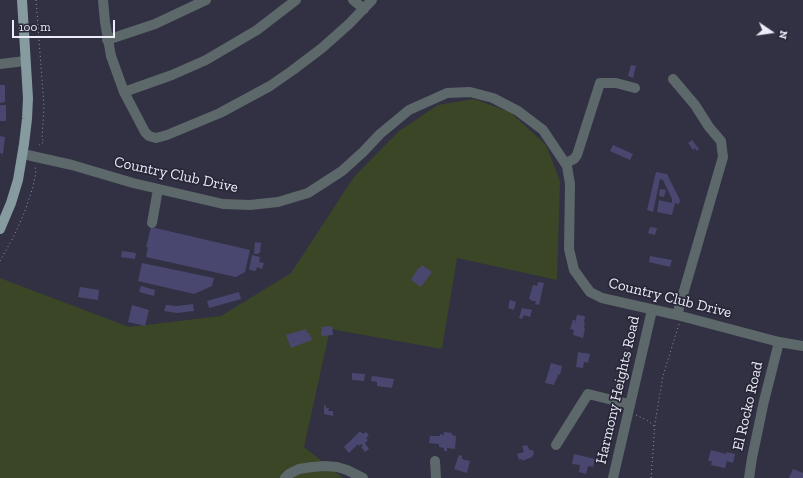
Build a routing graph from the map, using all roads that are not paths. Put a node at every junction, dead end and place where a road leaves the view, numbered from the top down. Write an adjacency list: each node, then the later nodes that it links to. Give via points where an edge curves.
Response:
1 (22, 0): 9 (main road)
2 (102, 0): 8 (street)
3 (206, 0): 8 (street, via 154,24)
4 (296, 0): 13 (street, via 257,30 212,57)
5 (353, 0): 7 (street)
6 (372, 0): 7 (street)
7 (364, 9): 13 (street, via 317,52 270,86 220,113 167,135 156,138 146,134)
8 (108, 40): 13 (street)
9 (25, 61): 10 (street); 14 (main road, via 28,108)
10 (0, 64)
11 (673, 79): 20 (street, via 721,141 723,157)
12 (635, 88): 15 (street, via 616,83 600,83 577,155)
13 (124, 92)
14 (23, 154): 16 (street, Country Club Drive); 18 (main road, via 15,192)
15 (566, 163): 16 (street, Country Club Drive, via 543,130 503,102 470,92 447,93 409,110 342,171 308,193 278,202 250,205 223,204); 19 (street, Country Club Drive, via 570,184 569,249 574,270 590,292 602,298)
16 (158, 189): 17 (street)
17 (152, 223)
18 (0, 229)
19 (652, 310): 20 (street, Country Club Drive); 23 (street, Harmony Heights Road)
20 (679, 315): 21 (street, Country Club Drive)
21 (779, 342): 22 (street, Country Club Drive); 30 (street, El Rocko Road, via 764,400)
22 (803, 346)
23 (628, 409): 24 (street, via 588,394); 29 (street, Harmony Heights Road)
24 (556, 445)
25 (435, 461): 28 (street)
26 (285, 478): 27 (street, via 299,469 325,466 337,467)
27 (363, 478)
28 (436, 478)
29 (613, 478)
30 (749, 478)

